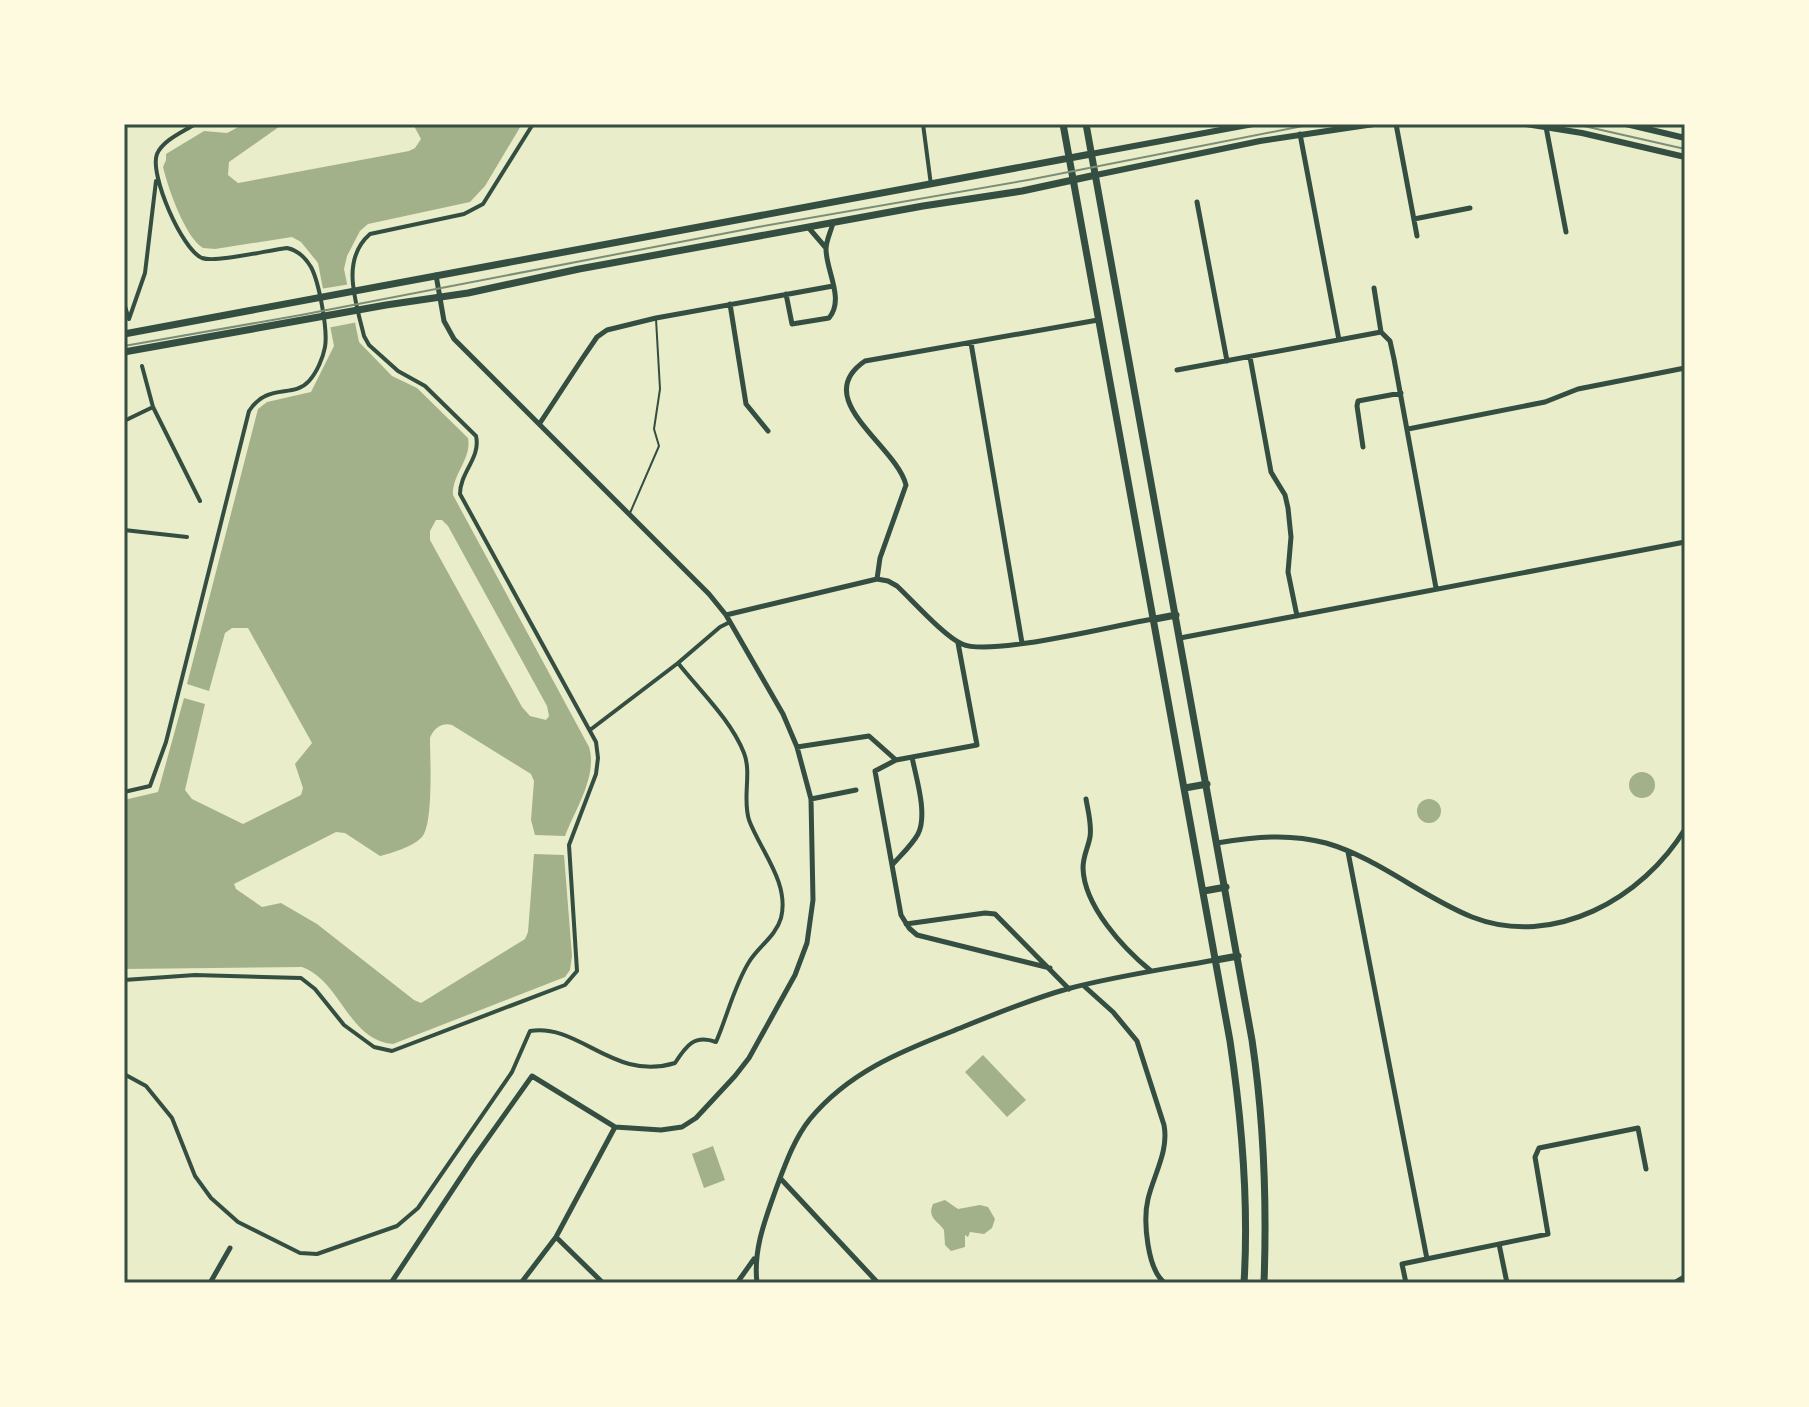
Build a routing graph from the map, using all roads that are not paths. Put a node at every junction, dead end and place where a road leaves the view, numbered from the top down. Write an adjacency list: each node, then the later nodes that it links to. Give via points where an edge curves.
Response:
1 (195, 124): 21 (street, via 161,148)
2 (218, 124): 3 (street)
3 (231, 124)
4 (533, 124): 75 (street, via 483,204 458,215 370,234 351,269 369,345 425,386 476,436 477,451 460,494)
5 (923, 124): 23 (street)
6 (1063, 124): 19 (main road)
7 (1086, 124): 17 (main road)
8 (1253, 124): 13 (street)
9 (1374, 124): 15 (street)
10 (1396, 124): 26 (street)
11 (1526, 124): 14 (street)
12 (1626, 124): 16 (street)
13 (1219, 127): 17 (street)
14 (1546, 127): 18 (street); 29 (street)
15 (1300, 134): 20 (street); 44 (street)
16 (1685, 138)
17 (1091, 154): 19 (main road); 20 (main road)
18 (1685, 157)
19 (1070, 158): 22 (main road); 23 (main road)
20 (1096, 175): 22 (main road); 67 (main road)
21 (157, 179): 39 (street, via 145,273); 82 (street, via 185,244 198,256 211,259 287,248 302,255 315,277 326,337 307,383 265,394 249,411 166,742 150,786)
22 (1074, 180): 27 (main road); 41 (main road)
23 (931, 185): 32 (main road)
24 (1197, 202): 48 (street)
25 (1470, 208): 26 (street)
26 (1414, 219): 30 (street)
27 (833, 222): 28 (main road); 31 (street)
28 (808, 227): 31 (street); 36 (main road)
29 (1566, 232)
30 (1417, 236)
31 (826, 248): 33 (street)
32 (436, 275): 36 (street); 43 (main road)
33 (833, 286): 35 (street); 35 (street, via 836,305 829,318 792,324)
34 (1374, 288): 42 (street)
35 (786, 294): 38 (street)
36 (439, 298): 46 (main road); 55 (street, via 454,339)
37 (124, 303): 39 (street)
38 (730, 304): 40 (street); 57 (street, via 746,404)
39 (126, 318)
40 (656, 318): 55 (street, via 613,327 597,337); 60 (lane, via 660,389 654,429 659,446)
41 (1100, 319): 45 (street); 69 (main road)
42 (1381, 332): 44 (street); 52 (street, via 1390,341)
43 (124, 334)
44 (1339, 340): 47 (street)
45 (971, 343): 64 (street, via 865,361 851,374 848,403 898,466 906,485); 73 (street)
46 (124, 352)
47 (1250, 357): 48 (street); 68 (street, via 1271,472 1288,508 1288,572)
48 (1227, 361): 51 (street)
49 (142, 366): 53 (street)
50 (1685, 368): 56 (street)
51 (1177, 370)
52 (1401, 393): 56 (street); 58 (street, via 1358,401)
53 (153, 407): 54 (street); 59 (street)
54 (124, 421)
55 (540, 423): 60 (street)
56 (1408, 429): 65 (street)
57 (768, 431)
58 (1363, 447)
59 (200, 501)
60 (630, 514): 66 (street)
61 (124, 530): 62 (street)
62 (187, 537)
63 (1685, 542): 65 (street)
64 (877, 579): 66 (street); 72 (street, via 897,586)
65 (1436, 588): 68 (street)
66 (726, 615): 70 (street)
67 (1176, 615): 69 (main road); 71 (main road)
68 (1297, 616): 71 (street)
69 (1155, 619): 73 (street); 80 (main road)
70 (730, 622): 74 (street); 76 (street)
71 (1180, 638): 79 (main road)
72 (958, 643): 73 (street, via 979,648); 77 (street, via 977,745)
73 (1022, 643)
74 (678, 663): 75 (street); 99 (street, via 744,754 745,804 775,874 781,902 780,921 749,961 716,1042 694,1041 675,1063 646,1067 595,1052 563,1034 530,1031 512,1072 418,1208 397,1226 317,1254 300,1253 238,1222 211,1198 195,1176 172,1118 146,1086)
75 (590, 730): 96 (street, via 598,766 569,845 578,964 565,985 392,1051 374,1047 344,1025 301,978 195,975)
76 (797, 747): 78 (street, via 869,736); 83 (street)
77 (912, 757): 78 (street); 88 (street, via 920,827)
78 (896, 760): 88 (street, via 875,771)
79 (1207, 784): 80 (main road); 86 (main road)
80 (1185, 788): 90 (main road)
81 (856, 790): 83 (street)
82 (124, 792)
83 (811, 799): 100 (street, via 813,900 807,943 774,1015 735,1076 696,1118 661,1130)
84 (1086, 799): 95 (street, via 1086,885 1109,929)
85 (1685, 829): 87 (street, via 1654,869 1624,895 1582,915 1542,925 1475,918)
86 (1217, 843): 87 (street, via 1287,837); 89 (main road)
87 (1348, 852): 107 (street)
88 (892, 865): 91 (street)
89 (1226, 887): 90 (main road); 92 (main road)
90 (1204, 891): 93 (main road)
91 (906, 924): 94 (street, via 922,936); 94 (street, via 995,914)
92 (1238, 956): 93 (main road); 118 (main road, via 1263,1134)
93 (1216, 960): 95 (street); 117 (main road, via 1241,1125)
94 (1050, 968): 98 (street)
95 (1151, 971): 97 (street)
96 (124, 980)
97 (1083, 985): 98 (street); 116 (street, via 1137,1041 1166,1130 1147,1204 1152,1265)
98 (1069, 989): 102 (street, via 905,1049 862,1073 811,1117)
99 (124, 1074)
100 (615, 1127): 103 (street); 110 (street, via 532,1076)
101 (1646, 1169): 104 (street, via 1638,1128 1539,1148 1535,1157 1548,1234)
102 (780, 1178): 106 (street); 115 (street)
103 (556, 1237): 111 (street); 112 (street)
104 (1499, 1244): 107 (street); 120 (street)
105 (230, 1248): 109 (street)
106 (755, 1258): 113 (street); 114 (street)
107 (1427, 1259): 119 (street, via 1402,1264)
108 (1685, 1277): 121 (street)
109 (210, 1283)
110 (391, 1283)
111 (521, 1283)
112 (603, 1283)
113 (737, 1283)
114 (757, 1283)
115 (878, 1283)
116 (1165, 1283)
117 (1244, 1283)
118 (1264, 1283)
119 (1406, 1283)
120 (1507, 1283)
121 (1675, 1283)

